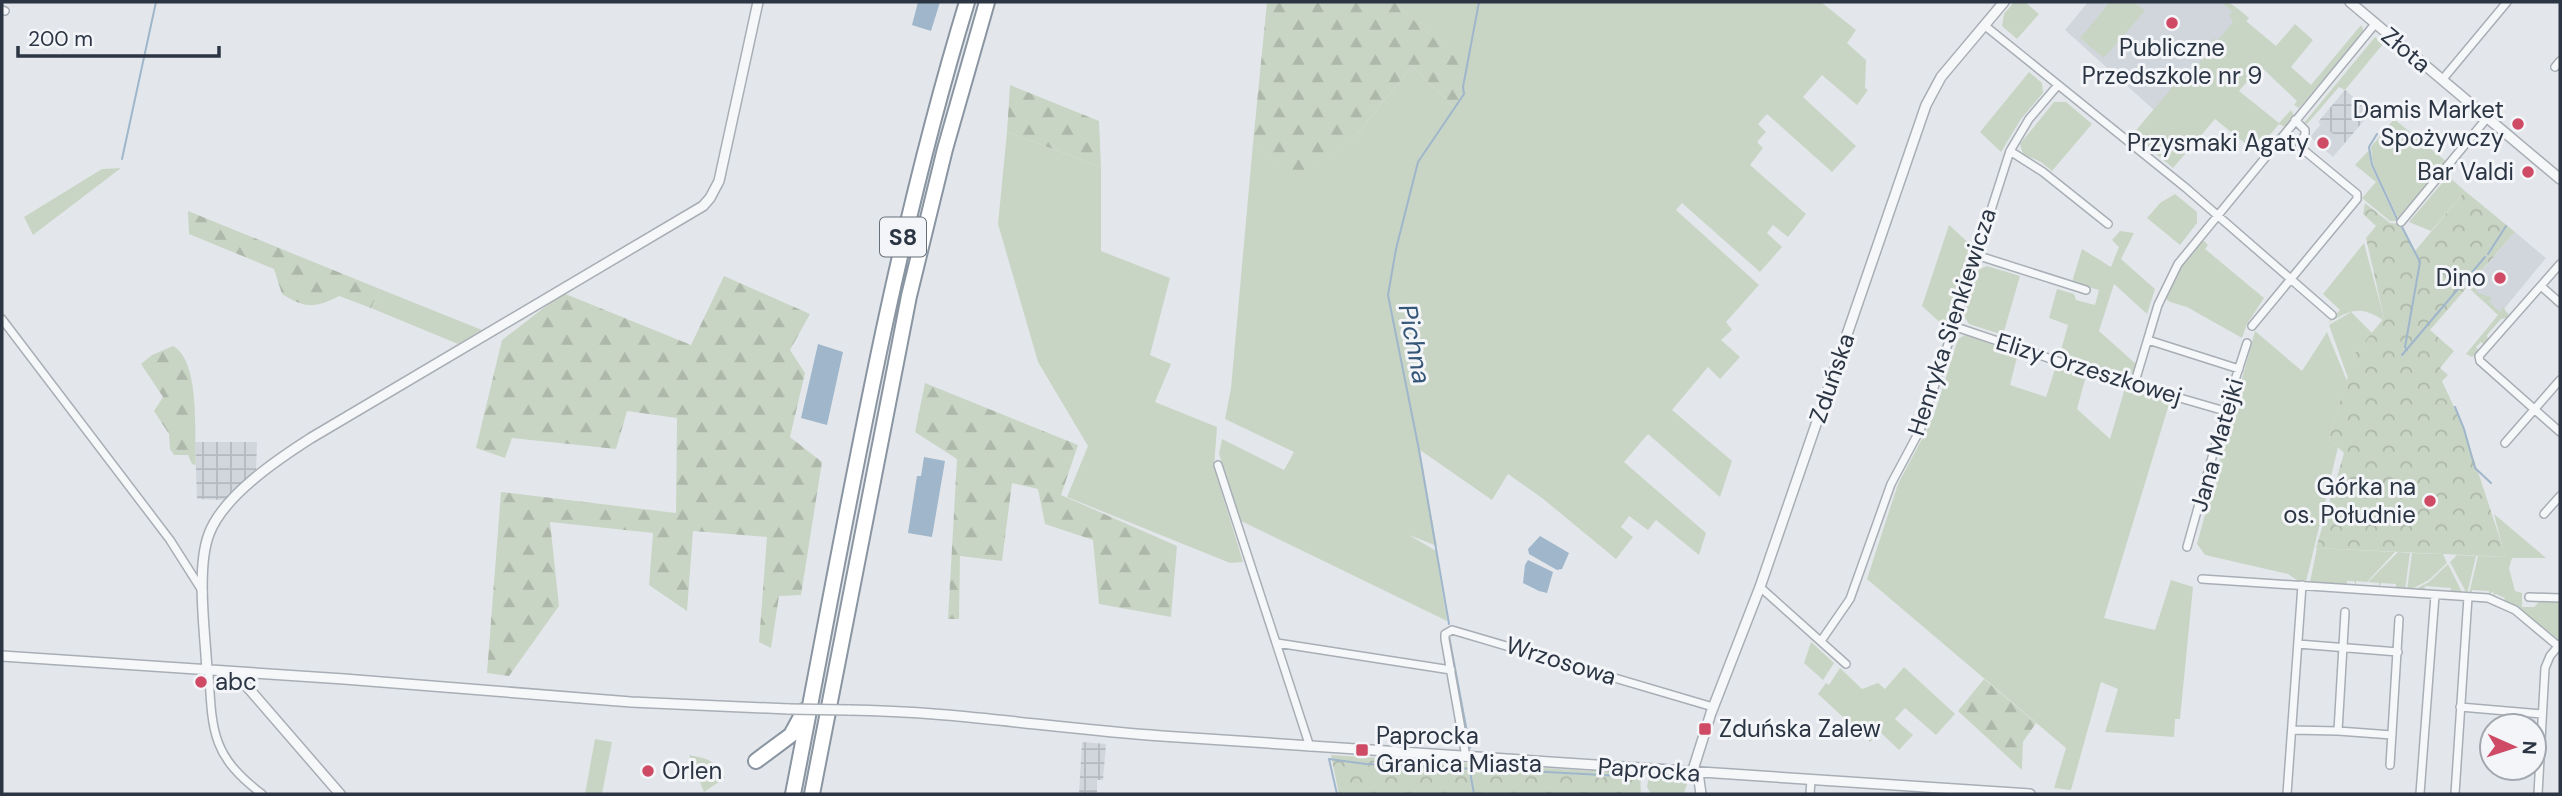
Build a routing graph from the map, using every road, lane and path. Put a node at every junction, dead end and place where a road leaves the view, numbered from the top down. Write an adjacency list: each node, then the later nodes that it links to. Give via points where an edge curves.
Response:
1 (758, 2): 44 (street, via 721,171 710,198 692,214 286,454 232,500 214,523 205,551)
2 (967, 2): 62 (highway, S8, via 926,142 894,278)
3 (987, 2): 76 (highway, S8, via 909,296)
4 (2004, 2): 8 (street, Zduńska)
5 (2350, 2): 7 (street, Złota)
6 (2507, 2): 9 (street)
7 (2375, 23): 9 (street, Złota); 12 (street)
8 (1984, 25): 10 (street); 43 (street, Zduńska, via 1941,77 1926,105)
9 (2442, 80): 11 (street, Złota)
10 (2058, 85): 13 (street, Henryka Sienkiewicza); 15 (street)
11 (2487, 118): 14 (street, Złota); 16 (street)
12 (2295, 120): 15 (street); 20 (street, via 2305,130 2300,147 2357,194 2357,199)
13 (2010, 151): 17 (street); 18 (street, Henryka Sienkiewicza)
14 (2560, 179)
15 (2217, 215): 20 (street); 28 (street, via 2178,264 2158,305)
16 (2401, 222)
17 (2108, 224)
18 (1976, 255): 22 (street); 26 (street, Henryka Sienkiewicza)
19 (2560, 264): 21 (street)
20 (2291, 280): 24 (street); 27 (street)
21 (2541, 286): 23 (street); 33 (street, via 2479,356)
22 (2086, 290)
23 (2560, 303)
24 (2332, 316)
25 (2, 319): 44 (street, via 170,540)
26 (1953, 326): 32 (street, Elizy Orzeszkowej); 51 (street, Henryka Sienkiewicza, via 1921,428 1891,484 1850,599)
27 (2252, 326)
28 (2148, 340): 30 (street); 32 (street)
29 (2247, 343): 30 (street, Jana Matejki)
30 (2239, 369): 34 (street, Jana Matejki)
31 (2560, 380): 33 (street)
32 (2134, 385): 34 (street, Elizy Orzeszkowej)
33 (2535, 409): 35 (street); 36 (street)
34 (2225, 411): 40 (street, Jana Matejki)
35 (2560, 432)
36 (2505, 443)
37 (1218, 465): 52 (street)
38 (2560, 496): 39 (street)
39 (2544, 514)
40 (2188, 548)
41 (2202, 579): 42 (street)
42 (2302, 585): 45 (street); 53 (street)
43 (1760, 587): 51 (street); 63 (street, Zduńska)
44 (204, 594): 59 (street)
45 (2435, 595): 46 (street); 86 (street)
46 (2468, 597): 54 (street, via 2488,598 2515,610); 64 (street)
47 (2529, 597): 48 (street)
48 (2560, 598)
49 (2345, 612): 55 (street)
50 (2399, 619): 56 (street)
51 (1821, 641): 58 (street)
52 (1277, 643): 60 (street); 70 (street)
53 (2298, 645): 55 (street); 67 (street)
54 (2559, 645): 66 (street, via 2545,668)
55 (2343, 648): 56 (street); 68 (street)
56 (2398, 652): 69 (street)
57 (2, 656): 59 (street, Paprocka)
58 (1846, 664)
59 (207, 670): 61 (street, Paprocka); 78 (street, via 219,746 235,772)
60 (1451, 670): 63 (street, Wrzosowa, via 1445,634 1457,630); 71 (street, Wrzosowa)
61 (240, 672): 70 (street, Paprocka, bridge, via 643,702 909,711 1095,732); 79 (street, via 244,683)
62 (813, 691): 72 (highway, via 791,735); 80 (highway, S8)
63 (1713, 707): 74 (street, Zduńska)
64 (2460, 707): 65 (street); 87 (street)
65 (2511, 712)
66 (2542, 712)
67 (2292, 730): 68 (street); 85 (street)
68 (2337, 731): 69 (street)
69 (2392, 735): 73 (street)
70 (1310, 747): 71 (street, Paprocka)
71 (1466, 757): 74 (street, Paprocka)
72 (756, 761)
73 (2390, 765)
74 (1695, 773): 75 (street, Paprocka); 81 (street, Zduńska)
75 (1811, 780): 77 (street, Paprocka); 82 (street)
76 (814, 789)
77 (1909, 790): 83 (street, Paprocka)
78 (262, 794)
79 (340, 794)
80 (793, 794)
81 (1701, 794)
82 (1810, 794)
83 (2021, 794): 84 (street, Paprocka)
84 (2029, 794)
85 (2287, 794)
86 (2420, 794)
87 (2455, 794)

